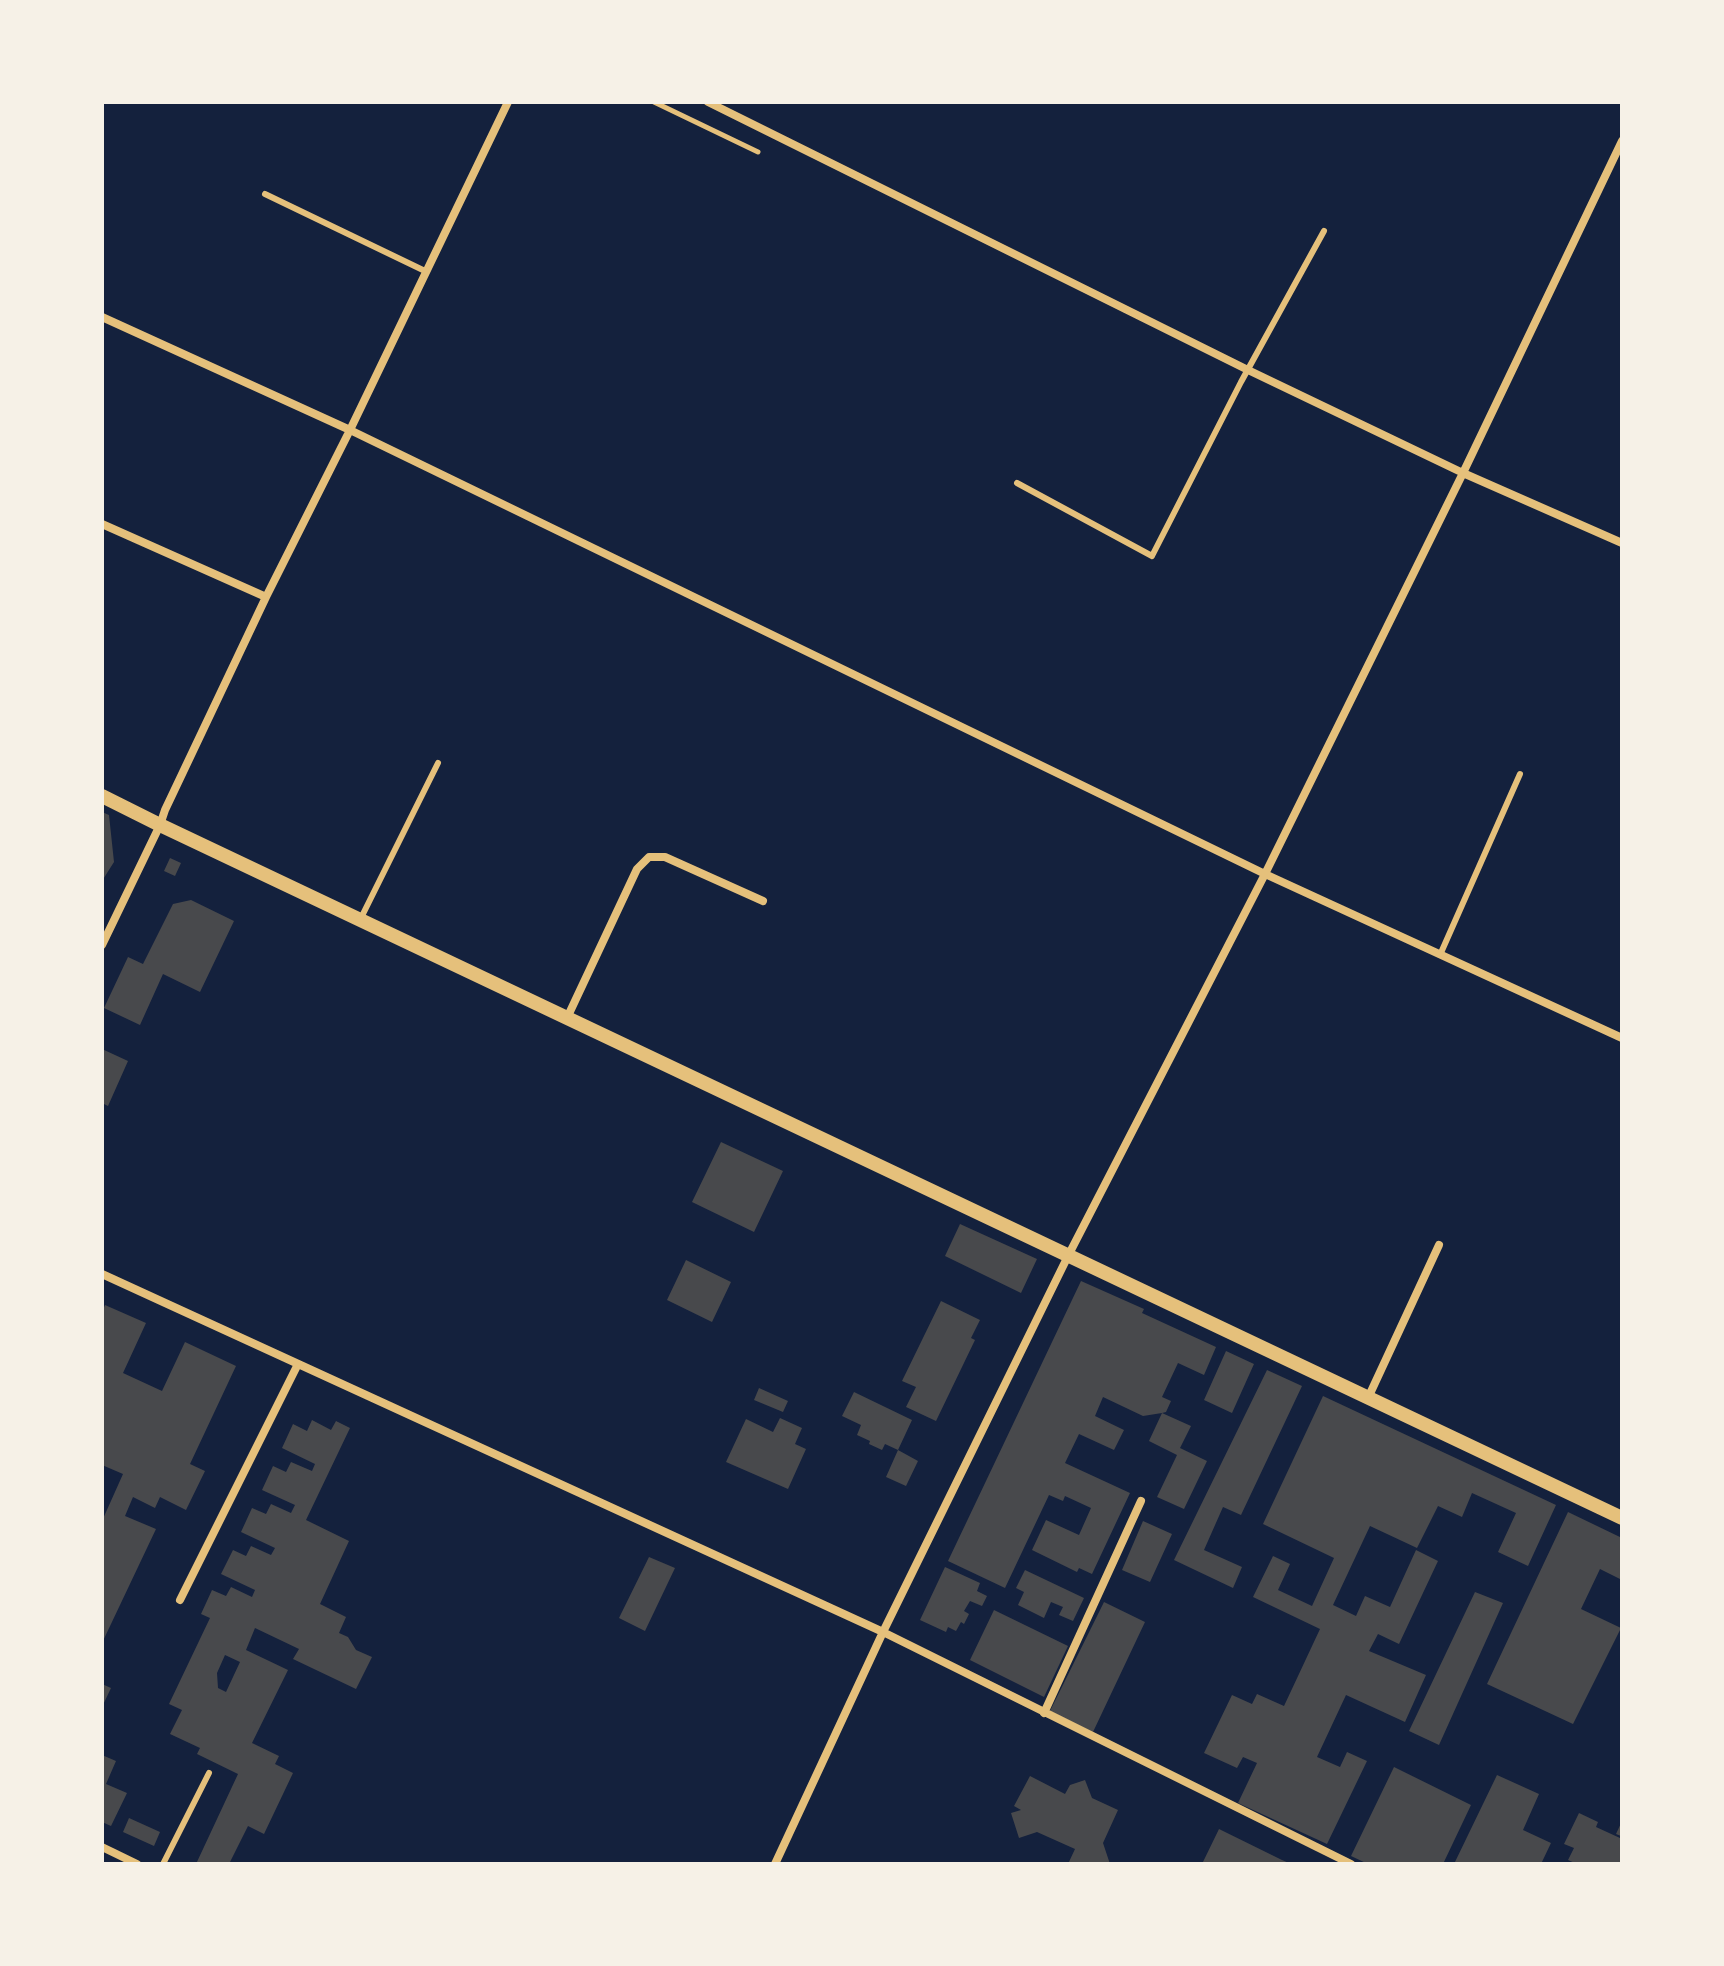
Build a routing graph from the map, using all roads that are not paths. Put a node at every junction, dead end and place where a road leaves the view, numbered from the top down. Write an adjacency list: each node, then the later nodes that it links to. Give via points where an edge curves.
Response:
1 (508, 102): 6 (street)
2 (708, 102): 8 (street)
3 (1622, 141): 10 (street)
4 (265, 194): 6 (lane)
5 (1324, 231): 8 (lane)
6 (425, 271): 9 (street)
7 (102, 317): 9 (street)
8 (1248, 370): 10 (street); 11 (lane, via 1152,556)
9 (350, 430): 14 (street); 19 (street)
10 (1463, 473): 13 (street); 19 (street)
11 (1017, 483)
12 (102, 524): 14 (street)
13 (1622, 543)
14 (266, 597): 18 (street)
15 (438, 763): 21 (lane)
16 (1520, 774): 23 (lane)
17 (102, 796): 18 (street)
18 (160, 825): 21 (street); 22 (street)
19 (1265, 874): 23 (street); 27 (street)
20 (763, 901): 24 (street, via 665,857 649,857 637,869)
21 (360, 920): 24 (street)
22 (102, 945)
23 (1440, 955): 25 (street)
24 (567, 1018): 27 (street)
25 (1622, 1038)
26 (1439, 1245): 30 (street)
27 (1068, 1256): 30 (street); 34 (street)
28 (102, 1274): 29 (street)
29 (298, 1364): 33 (street); 34 (street)
30 (1368, 1399): 32 (street)
31 (1141, 1501): 35 (street)
32 (1622, 1518)
33 (180, 1600)
34 (883, 1632): 35 (street); 40 (street)
35 (1044, 1713): 41 (street)
36 (209, 1773): 39 (lane)
37 (102, 1847): 38 (street)
38 (137, 1864)
39 (163, 1864)
40 (775, 1864)
41 (1351, 1864)

